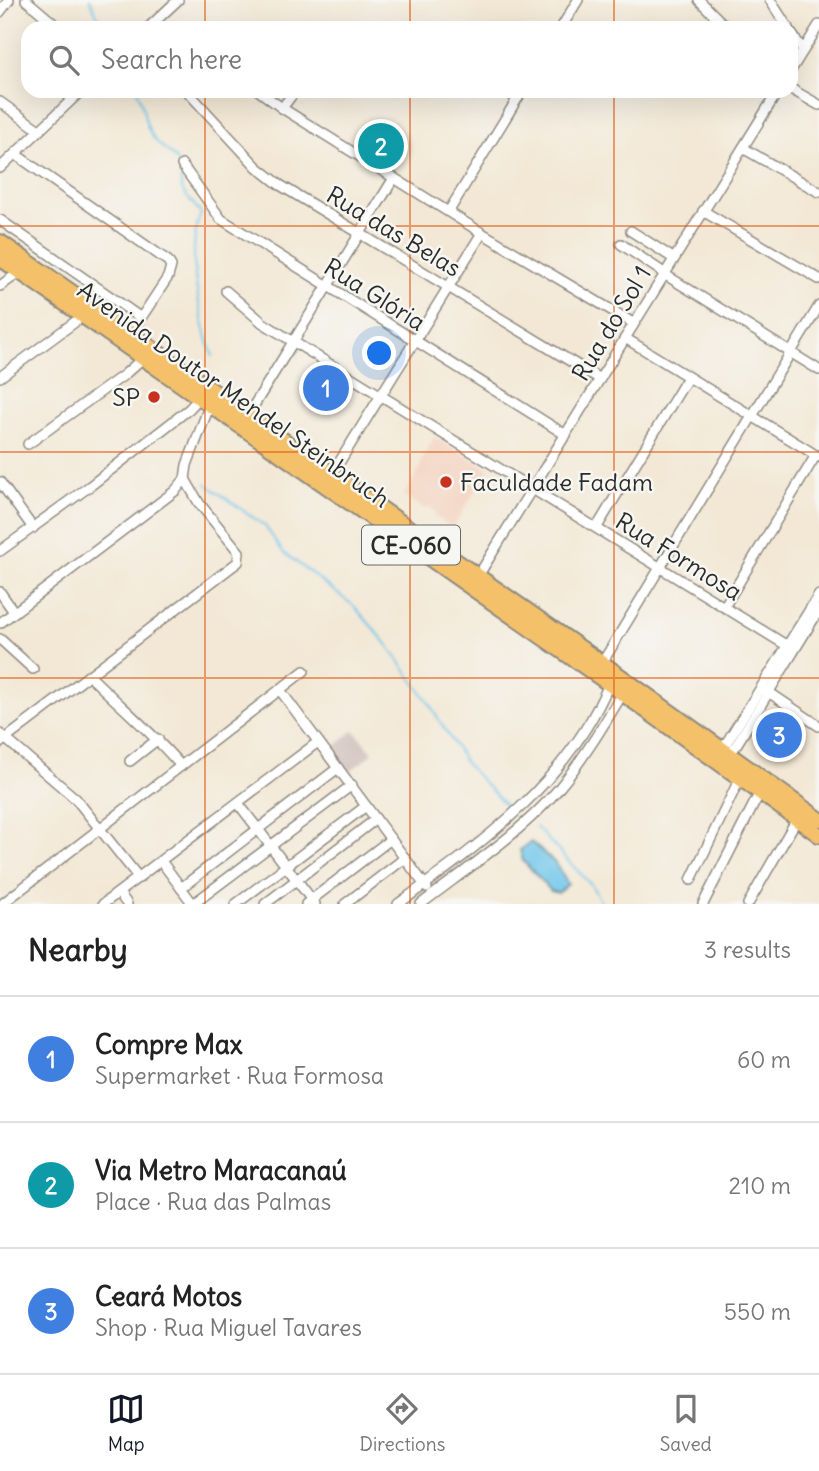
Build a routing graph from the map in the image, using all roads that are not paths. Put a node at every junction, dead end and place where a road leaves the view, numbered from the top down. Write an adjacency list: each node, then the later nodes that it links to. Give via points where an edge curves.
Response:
1 (9, 0): 7 (street)
2 (26, 0): 8 (street)
3 (178, 0): 9 (street)
4 (578, 0): 10 (street)
5 (699, 0): 11 (street)
6 (770, 0): 12 (street)
7 (0, 12)
8 (51, 21)
9 (156, 21)
10 (565, 21)
11 (720, 21)
12 (784, 21)
13 (819, 24): 15 (street)
14 (798, 43): 15 (street)
15 (803, 50): 16 (street)
16 (798, 58)
17 (798, 93): 25 (street)
18 (73, 98): 27 (street)
19 (194, 98): 38 (street, Rua das Belas, via 268,176)
20 (268, 98): 26 (street)
21 (290, 98): 26 (street)
22 (518, 98): 34 (street)
23 (774, 98): 28 (street, Rua do Sol 1)
24 (0, 102): 27 (street)
25 (819, 105)
26 (282, 108): 32 (street)
27 (39, 130): 29 (street)
28 (743, 148): 33 (street); 35 (street, Rua do Sol 1)
29 (15, 154): 31 (street); 53 (street, via 168,261 168,277)
30 (182, 165): 48 (street, Rua Glória, via 221,219)
31 (0, 168)
32 (394, 178): 34 (street); 38 (street)
33 (819, 192)
34 (449, 211): 39 (street)
35 (703, 211): 43 (street, Rua do Sol 1); 46 (street)
36 (0, 220): 53 (street)
37 (631, 231): 43 (street)
38 (361, 232): 48 (street); 49 (street, Rua das Belas)
39 (482, 233): 49 (street); 54 (street)
40 (0, 242): 55 (highway, Avenida Doutor Mendel Steinbruch / CE-060)
41 (621, 244): 45 (street)
42 (0, 258): 44 (highway, Avenida Doutor Mendel Steinbruch / CE-060)
43 (673, 258): 45 (street, Rua do Sol 1)
44 (20, 272): 47 (street); 52 (highway, Avenida Doutor Mendel Steinbruch / CE-060)
45 (664, 273): 54 (street, Rua do Sol 1); 59 (street)
46 (819, 279)
47 (0, 286)
48 (327, 287): 57 (street); 58 (street, Rua Glória)
49 (449, 287): 58 (street); 64 (street, Rua das Belas)
50 (226, 291): 57 (street, Rua Formosa)
51 (819, 306): 59 (street)
52 (83, 316): 60 (highway, Avenida Doutor Mendel Steinbruch / CE-060); 62 (street)
53 (141, 318): 55 (street)
54 (634, 323): 56 (street, Rua do Sol 1)
55 (131, 333): 67 (highway, Avenida Doutor Mendel Steinbruch / CE-060)
56 (625, 338): 63 (street); 64 (street, Rua do Sol 1)
57 (294, 342): 65 (street, Rua Formosa); 67 (street)
58 (416, 342): 65 (street); 69 (street, Rua Glória)
59 (791, 352): 61 (street); 68 (street)
60 (143, 358): 66 (highway, Avenida Doutor Mendel Steinbruch / CE-060); 70 (street)
61 (819, 369)
62 (0, 377)
63 (688, 377): 68 (street); 77 (street)
64 (600, 379): 69 (street, Rua do Sol 1)
65 (381, 397): 72 (street); 75 (street, Rua Formosa)
66 (205, 401): 73 (street); 76 (street); 93 (highway, Avenida Doutor Mendel Steinbruch / CE-060)
67 (248, 415): 72 (highway, Avenida Doutor Mendel Steinbruch / CE-060)
68 (752, 417): 71 (street); 79 (street)
69 (566, 435): 75 (street, Rua do Sol 1)
70 (28, 444)
71 (817, 456): 83 (street)
72 (332, 474): 80 (highway, Avenida Doutor Mendel Steinbruch / CE-060)
73 (185, 479): 85 (street, via 162,503); 92 (street, via 239,552 238,562)
74 (0, 482): 76 (street)
75 (533, 489): 77 (street, Rua Formosa); 80 (street, Rua do Sol 1)
76 (33, 527): 78 (street)
77 (597, 527): 79 (street, Rua Formosa)
78 (0, 551)
79 (661, 568): 83 (street, Rua Formosa); 89 (street)
80 (478, 576): 89 (highway, Avenida Doutor Mendel Steinbruch / CE-060)
81 (0, 592): 85 (street)
82 (819, 595): 88 (street)
83 (724, 607): 88 (street, Rua Formosa)
84 (819, 610): 88 (street)
85 (14, 612): 86 (street)
86 (0, 623)
87 (0, 639): 90 (street)
88 (790, 648): 95 (street)
89 (602, 663): 101 (highway, Avenida Doutor Mendel Steinbruch / CE-060)
90 (33, 669)
91 (304, 671): 94 (street)
92 (90, 676): 98 (street); 99 (street)
93 (609, 684): 96 (highway, Avenida Doutor Mendel Steinbruch / CE-060); 113 (street, via 552,775)
94 (280, 690): 100 (street); 103 (street)
95 (765, 690): 97 (street); 101 (street)
96 (623, 693): 105 (highway, Avenida Doutor Mendel Steinbruch / CE-060); 116 (street, via 559,789)
97 (819, 726)
98 (2, 739): 114 (street, via 76,799)
99 (158, 739): 102 (street); 103 (street)
100 (318, 742): 104 (street); 108 (street)
101 (726, 753): 111 (highway, Avenida Doutor Mendel Steinbruch / CE-060)
102 (130, 761)
103 (181, 766): 114 (street)
104 (338, 768): 106 (street); 115 (street)
105 (740, 778): 107 (highway, Avenida Doutor Mendel Steinbruch / CE-060); 125 (street)
106 (352, 785): 109 (street); 119 (street)
107 (760, 792): 110 (highway, Avenida Doutor Mendel Steinbruch / CE-060); 140 (street)
108 (238, 803): 115 (street); 121 (street)
109 (366, 806): 112 (street); 122 (street)
110 (797, 819): 117 (highway, Avenida Doutor Mendel Steinbruch / CE-060); 141 (street)
111 (819, 819)
112 (376, 820): 118 (street); 124 (street)
113 (505, 823): 116 (street); 126 (street)
114 (100, 827): 123 (street); 131 (street)
115 (258, 829): 119 (street); 127 (street)
116 (513, 832): 129 (street)
117 (819, 835)
118 (391, 839): 120 (street); 130 (street)
119 (272, 846): 122 (street); 134 (street)
120 (405, 858): 126 (street); 137 (street)
121 (161, 861): 123 (street); 127 (street)
122 (286, 866): 124 (street); 135 (street)
123 (139, 878): 128 (street)
124 (296, 879): 130 (street); 136 (street)
125 (691, 880)
126 (424, 885): 129 (street); 138 (street)
127 (181, 888): 134 (street)
128 (118, 892): 132 (street); 133 (street)
129 (432, 896): 139 (street)
130 (311, 903)
131 (2, 904)
132 (103, 904)
133 (127, 904)
134 (193, 904)
135 (236, 904)
136 (265, 904)
137 (345, 904)
138 (398, 904)
139 (421, 904)
140 (703, 904)
141 (748, 904)

